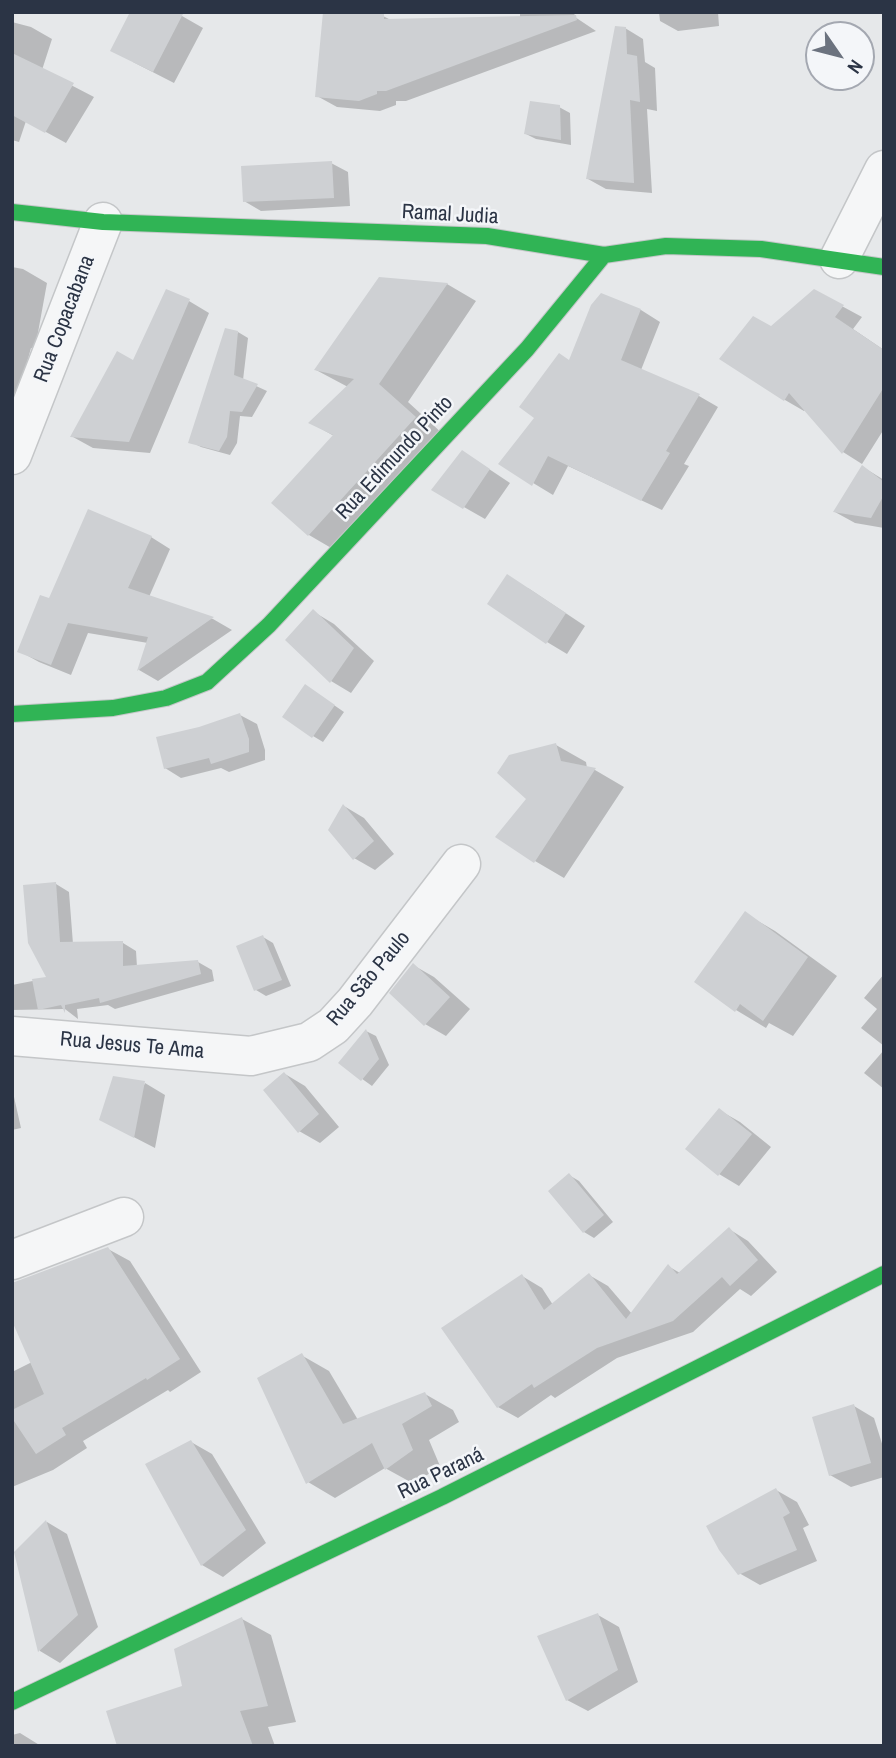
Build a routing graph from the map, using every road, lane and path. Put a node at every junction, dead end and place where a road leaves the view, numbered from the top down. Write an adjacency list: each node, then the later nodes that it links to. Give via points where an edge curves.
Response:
1 (884, 170): 5 (street)
2 (12, 212): 3 (street, Ramal Judia)
3 (103, 222): 4 (street, Ramal Judia, via 487,236); 7 (street, Rua Copacabana)
4 (604, 255): 5 (street, Ramal Judia, via 666,246 761,249); 8 (street, Rua Edimundo Pinto, via 527,349 269,625 207,682 166,698 113,709)
5 (839, 259): 6 (street, Ramal Judia)
6 (884, 267)
7 (12, 454)
8 (12, 714)
9 (461, 864): 11 (street, Rua São Paulo, via 332,1026 309,1042)
10 (12, 1036): 11 (street, Rua Jesus Te Ama)
11 (251, 1056)
12 (124, 1217): 13 (street)
13 (12, 1260)
14 (884, 1273): 15 (street, Rua Paraná, via 442,1497)
15 (12, 1702)

